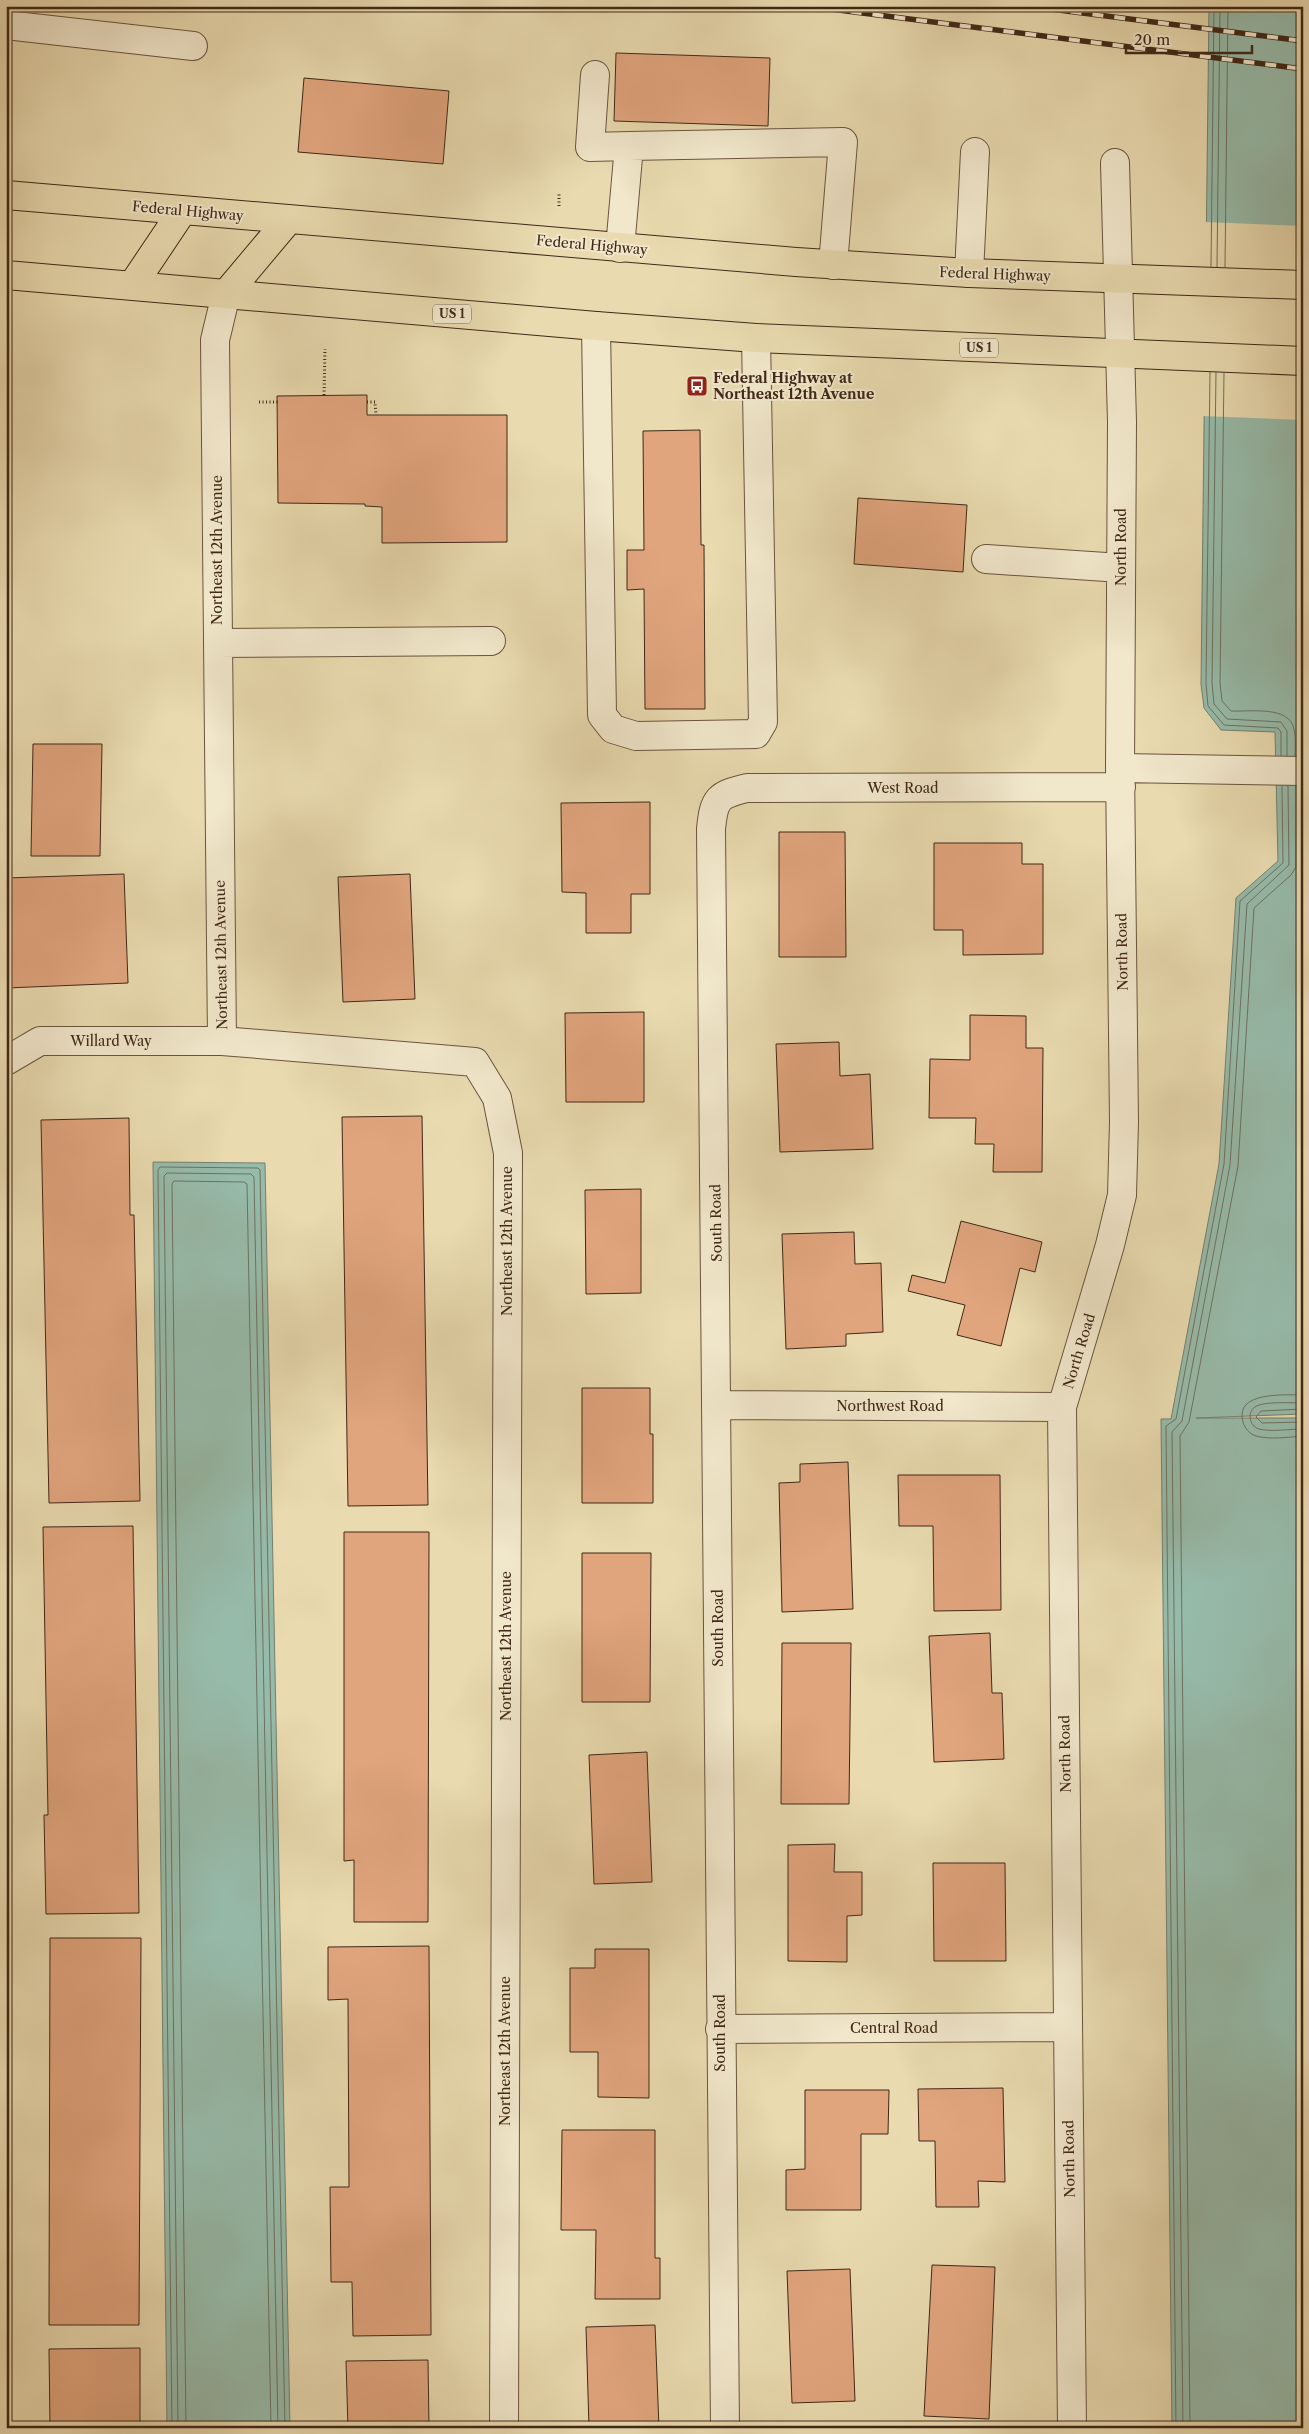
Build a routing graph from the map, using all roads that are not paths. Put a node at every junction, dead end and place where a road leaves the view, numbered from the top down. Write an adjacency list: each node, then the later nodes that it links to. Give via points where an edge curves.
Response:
1 (6, 25): 2 (street)
2 (194, 46)
3 (595, 75): 4 (street, via 590,147)
4 (629, 146): 10 (street); 11 (street, via 843,142)
5 (975, 152): 12 (street)
6 (1115, 163): 14 (street, North Road)
7 (6, 195): 8 (main road, Federal Highway)
8 (183, 210): 9 (main road, Federal Highway); 16 (main road)
9 (289, 219): 10 (main road, Federal Highway); 17 (main road)
10 (620, 248): 11 (main road, Federal Highway)
11 (833, 265): 12 (main road, Federal Highway)
12 (969, 273): 14 (main road, Federal Highway)
13 (6, 275): 16 (main road, US 1)
14 (1119, 279): 15 (main road, Federal Highway); 20 (street, North Road)
15 (1303, 285)
16 (132, 286): 17 (main road, US 1)
17 (226, 294): 18 (main road, US 1); 25 (street, Northeast 12th Avenue, via 216,340)
18 (596, 326): 19 (main road, US 1); 19 (street, via 602,715 613,729 636,736 756,734 763,722)
19 (756, 338): 20 (main road, US 1)
20 (1120, 354): 21 (main road, US 1); 23 (street, North Road)
21 (1303, 361)
22 (986, 559): 23 (street)
23 (1121, 568): 27 (street, North Road)
24 (491, 641): 25 (street)
25 (218, 643): 29 (street, Northeast 12th Avenue)
26 (1303, 771): 27 (street, West Road)
27 (1121, 778): 28 (street, West Road, via 747,788 725,794 713,807); 32 (street, North Road, via 1122,1195)
28 (711, 828): 31 (street, South Road)
29 (222, 1041): 30 (street, Willard Way, via 40,1041); 35 (street, Northeast 12th Avenue, via 475,1062 497,1098 508,1153)
30 (6, 1061)
31 (718, 1405): 32 (street, Northwest Road); 34 (street, South Road)
32 (1062, 1407): 33 (street, North Road)
33 (1068, 2026): 34 (street, Central Road); 37 (street, North Road)
34 (720, 2029): 36 (street, South Road)
35 (504, 2428)
36 (725, 2428)
37 (1072, 2428)

